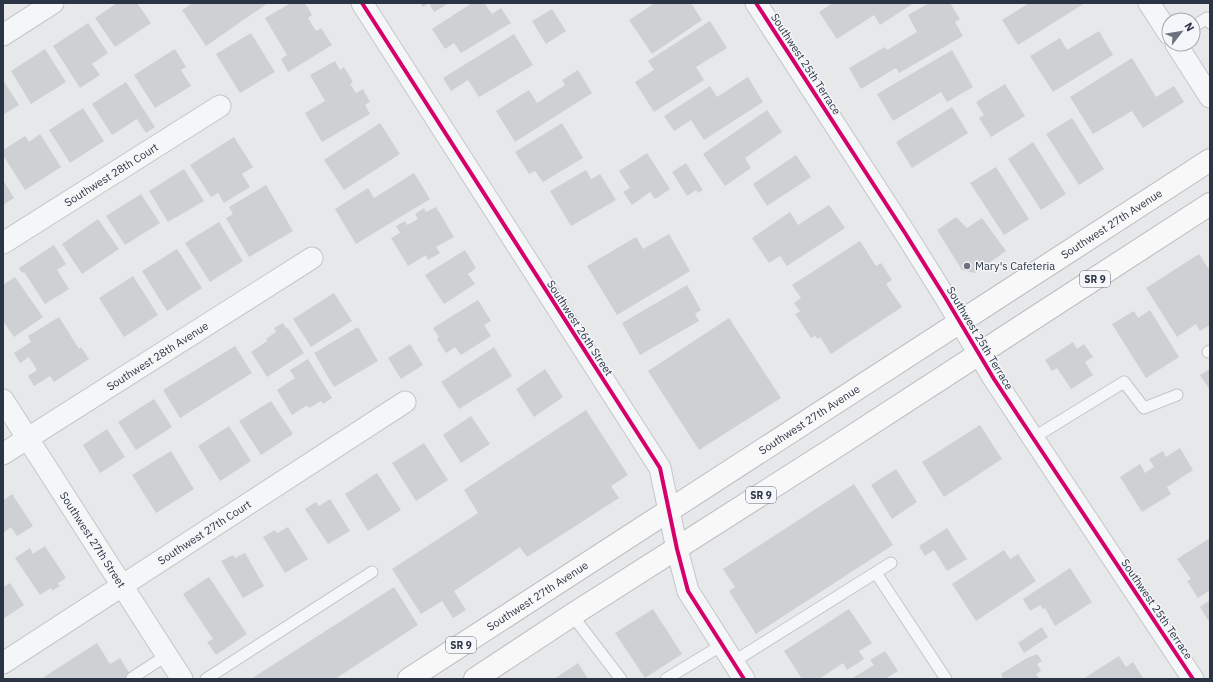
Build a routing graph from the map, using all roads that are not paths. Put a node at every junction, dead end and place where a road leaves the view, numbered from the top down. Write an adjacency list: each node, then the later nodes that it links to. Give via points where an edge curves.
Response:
1 (53, 3): 8 (street)
2 (362, 3): 24 (street, Southwest 26th Street, via 660,468)
3 (756, 3): 16 (street, Southwest 25th Terrace)
4 (1149, 3): 5 (street)
5 (1161, 22)
6 (1201, 22): 7 (lane, via 1207,18)
7 (1210, 23)
8 (3, 35)
9 (1181, 52): 10 (street)
10 (1210, 97)
11 (220, 106): 14 (street, Southwest 28th Court)
12 (1210, 160): 16 (highway, Southwest 27th Avenue / SR 9)
13 (1210, 204): 17 (highway, SR 9)
14 (3, 243)
15 (312, 258): 21 (street, Southwest 28th Avenue)
16 (960, 322): 17 (street, Southwest 25th Terrace); 24 (highway, Southwest 27th Avenue / SR 9)
17 (980, 354): 22 (street, Southwest 25th Terrace); 25 (highway, SR 9)
18 (1177, 395): 22 (lane, via 1144,408 1124,382)
19 (3, 400): 21 (street, Southwest 27th Street)
20 (405, 402): 29 (street, Southwest 27th Court)
21 (28, 438): 23 (street, Southwest 28th Avenue); 29 (street, Southwest 27th Street)
22 (1033, 438): 43 (street, Southwest 25th Terrace)
23 (3, 454)
24 (668, 511): 25 (street, Southwest 26th Street); 35 (highway, Southwest 27th Avenue / SR 9)
25 (677, 549): 30 (highway, SR 9); 31 (street, Southwest 26th Street, via 688,591)
26 (891, 562): 28 (lane)
27 (372, 572): 37 (lane)
28 (876, 573): 31 (lane); 42 (lane)
29 (122, 586): 32 (street, Southwest 27th Street); 33 (street, Southwest 27th Court)
30 (572, 615): 38 (highway, SR 9); 39 (lane)
31 (728, 654): 40 (lane); 41 (street, Southwest 26th Street)
32 (167, 655): 34 (lane); 36 (street, Southwest 27th Street)
33 (3, 663)
34 (132, 678)
35 (413, 678)
36 (182, 679)
37 (206, 679)
38 (475, 679)
39 (621, 679)
40 (666, 679)
41 (744, 679)
42 (946, 679)
43 (1193, 679)

